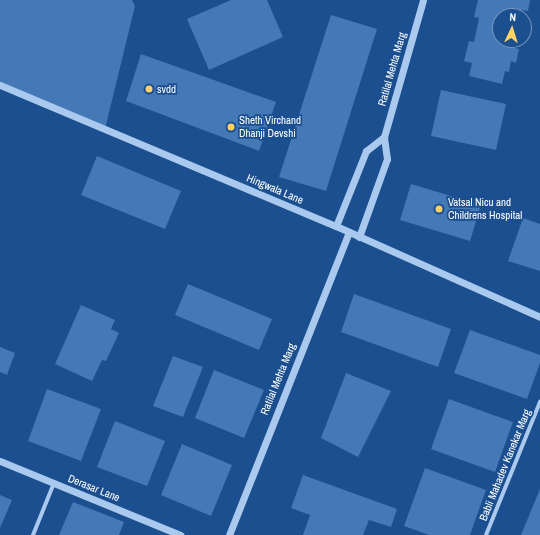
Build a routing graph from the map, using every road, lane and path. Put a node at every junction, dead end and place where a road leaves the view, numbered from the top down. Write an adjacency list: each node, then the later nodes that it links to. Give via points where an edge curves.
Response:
1 (424, 0): 3 (street, Ratilal Mehta Marg)
2 (0, 85): 4 (street, Hingwala Lane)
3 (384, 137): 4 (street, via 366,151); 6 (street, via 387,159)
4 (336, 226): 5 (street, Hingwala Lane)
5 (349, 232): 6 (street, Hingwala Lane); 13 (street, Ratilal Mehta Marg)
6 (359, 236): 7 (street, Hingwala Lane)
7 (540, 317)
8 (540, 402): 14 (street, Babli Mahadev Kanekar Marg)
9 (0, 461): 10 (street, Derasar Lane)
10 (54, 483): 11 (street); 12 (street, Derasar Lane)
11 (33, 535)
12 (180, 535)
13 (228, 535)
14 (486, 535)

